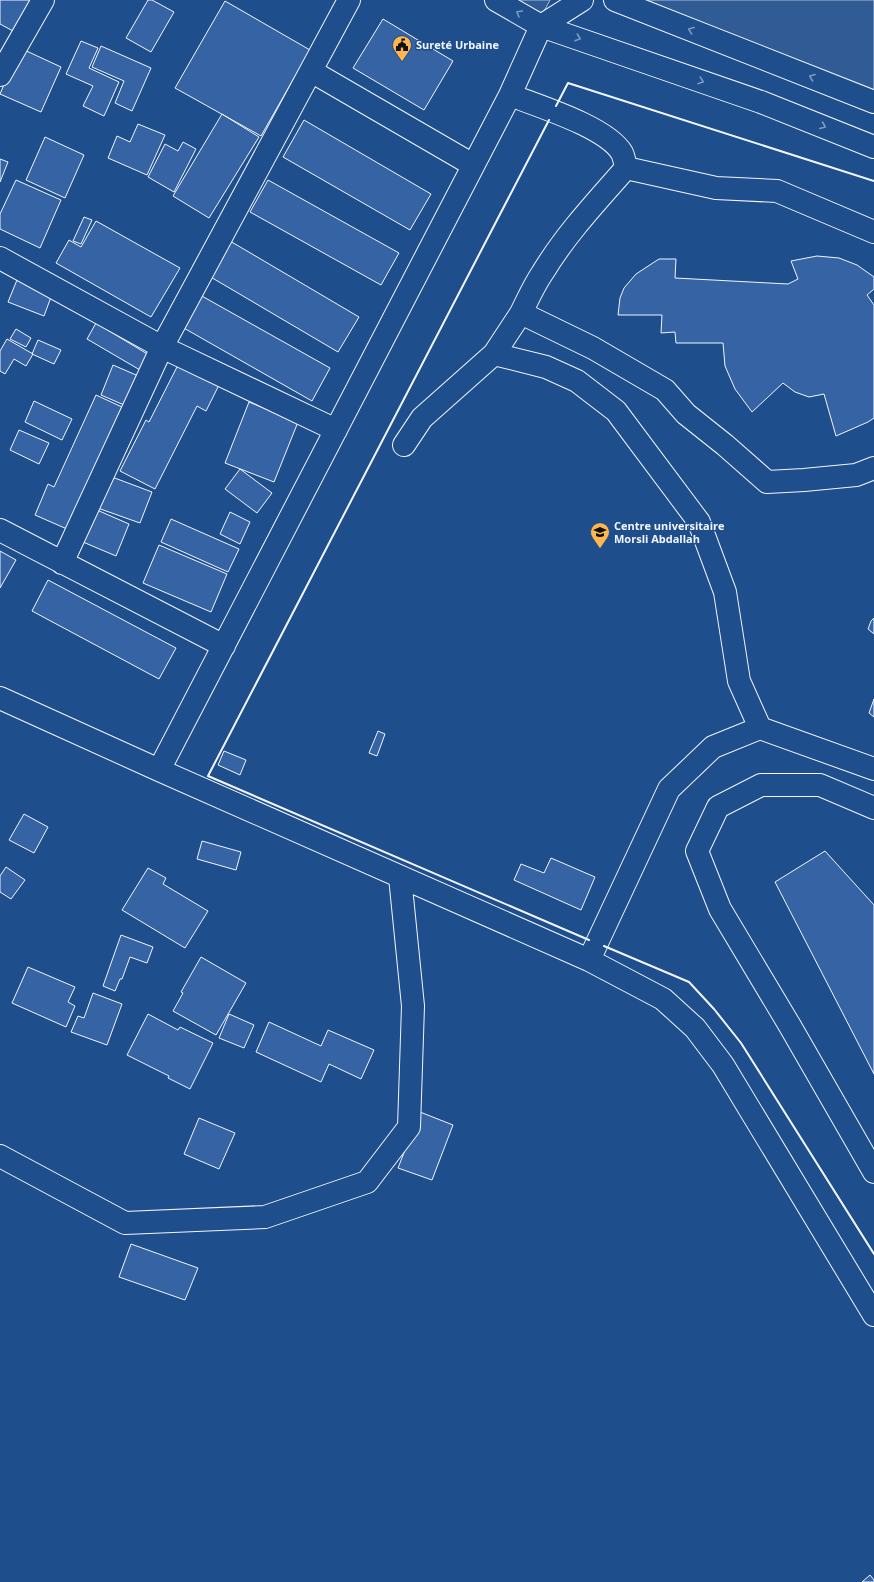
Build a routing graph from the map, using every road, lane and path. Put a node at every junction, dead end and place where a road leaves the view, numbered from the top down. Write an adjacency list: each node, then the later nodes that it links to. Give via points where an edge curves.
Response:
1 (43, 0): 8 (street)
2 (349, 0): 7 (street)
3 (496, 0): 6 (street, one-way to 3)
4 (582, 0): 6 (street)
5 (615, 0): 10 (street, one-way to 5)
6 (541, 26): 9 (street); 11 (street, one-way to 11, via 761,102)
7 (311, 71): 12 (street); 17 (street)
8 (0, 75)
9 (510, 95): 12 (street); 13 (street, via 596,131 622,153)
10 (874, 102)
11 (874, 147)
12 (473, 165): 19 (street)
13 (626, 168): 14 (street, via 716,188 777,191); 16 (street, via 583,218 542,272)
14 (874, 232)
15 (0, 258): 17 (street)
16 (521, 313): 18 (street); 21 (street, via 593,348 666,390 686,414 767,482 856,475)
17 (162, 347): 19 (street); 23 (street)
18 (494, 354): 20 (street, via 422,418); 26 (street, via 546,367 577,381 616,411 699,522 725,592 738,681)
19 (336, 430): 24 (street)
20 (404, 446)
21 (874, 468)
22 (0, 530): 23 (street)
23 (62, 563): 24 (street)
24 (224, 646): 28 (street)
25 (0, 698): 28 (street)
26 (760, 728): 27 (street); 31 (street, via 713,747 669,789)
27 (874, 769)
28 (159, 770): 30 (street)
29 (874, 808): 33 (street, via 820,785 762,785 718,807 697,851 720,909)
30 (400, 877): 31 (street); 32 (street, via 414,1006 409,1127 367,1182 264,1217 125,1223)
31 (589, 960): 34 (street, via 663,999 695,1028 723,1066)
32 (0, 1156)
33 (874, 1172)
34 (874, 1315)

